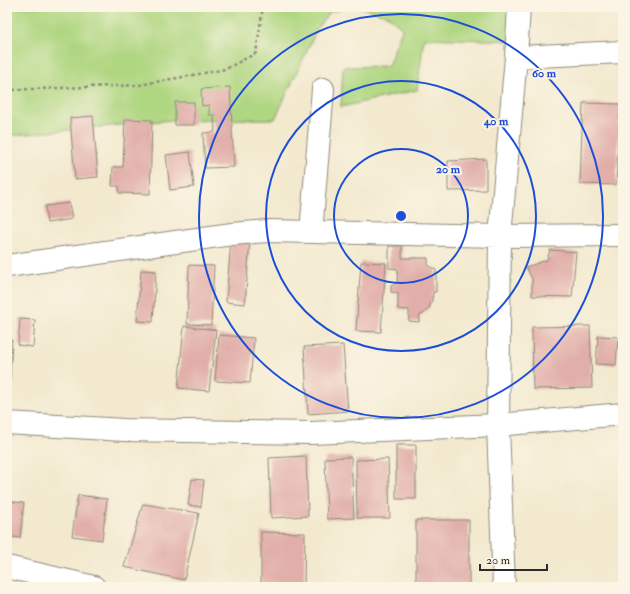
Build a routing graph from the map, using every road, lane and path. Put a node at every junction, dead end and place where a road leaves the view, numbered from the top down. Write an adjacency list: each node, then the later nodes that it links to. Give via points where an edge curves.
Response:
1 (261, 7): 6 (path, via 256,53 226,69 139,85)
2 (519, 7): 4 (street)
3 (623, 52): 4 (street)
4 (516, 57): 9 (street)
5 (323, 89): 7 (street)
6 (7, 90)
7 (311, 232): 9 (street); 10 (street, via 268,231 232,234)
8 (623, 235): 9 (street)
9 (500, 236): 13 (street)
10 (7, 266)
11 (623, 414): 13 (street)
12 (7, 423): 13 (street, via 124,430 311,434)
13 (498, 425): 16 (street)
14 (7, 567): 15 (street)
15 (94, 587)
16 (504, 587)

